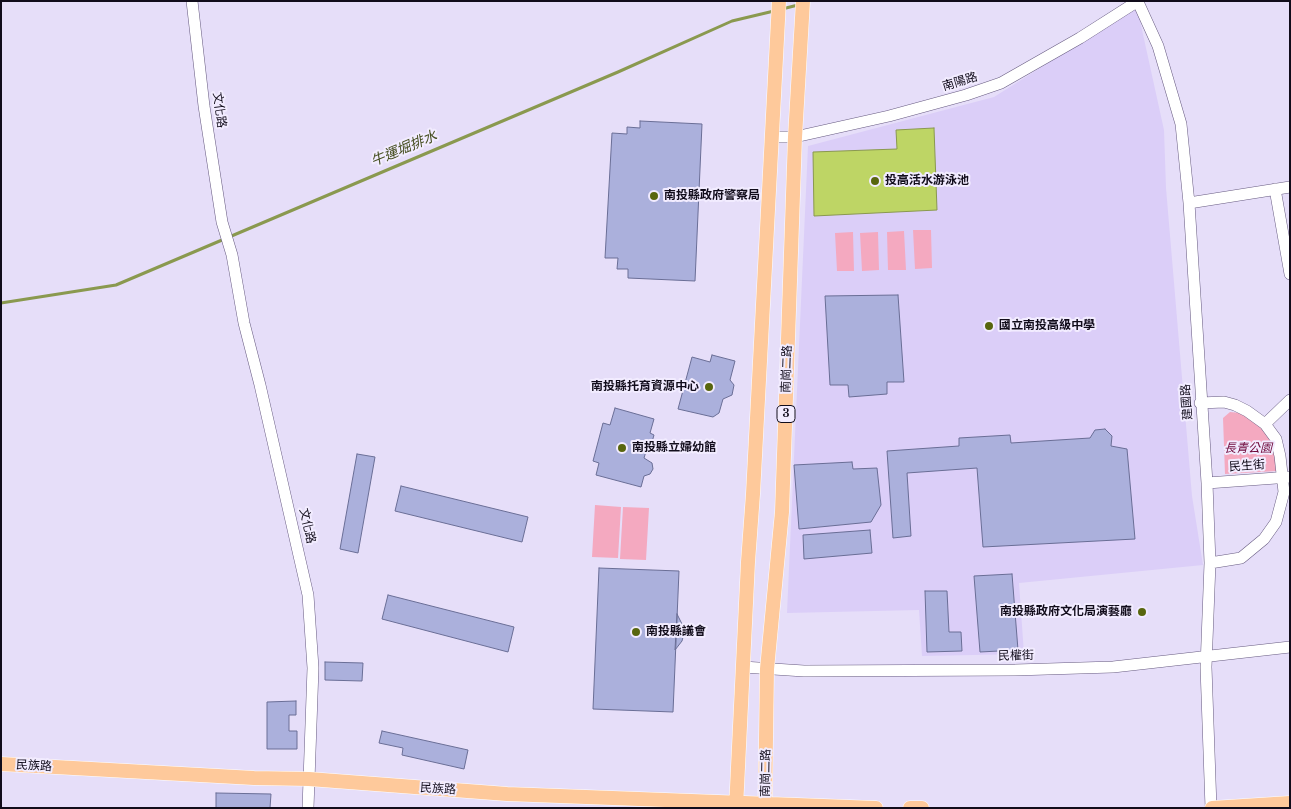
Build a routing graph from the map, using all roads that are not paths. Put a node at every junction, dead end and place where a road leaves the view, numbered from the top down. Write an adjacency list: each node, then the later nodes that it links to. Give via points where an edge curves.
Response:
1 (192, 1): 22 (street, 文化路, via 222,222 308,595 313,668)
2 (779, 1): 6 (main road)
3 (803, 1): 5 (main road, 南崗二路 / 3)
4 (1138, 1): 5 (street, 南陽路, via 1001,83 906,111); 9 (street, 建國路, via 1158,46 1180,124)
5 (795, 137): 6 (street, 南陽路); 20 (main road, 南崗二路 / 3, via 782,512)
6 (771, 138): 19 (main road)
7 (1290, 187): 8 (street)
8 (1275, 189): 9 (street); 10 (street)
9 (1189, 203): 12 (street, 建國路)
10 (1290, 274)
11 (1290, 400): 13 (street)
12 (1200, 403): 13 (street, via 1224,402 1247,411); 15 (street, 建國路)
13 (1265, 424): 14 (street, via 1276,439)
14 (1286, 477): 15 (street, 民生街); 16 (street, via 1276,522 1264,539 1241,558)
15 (1206, 483): 16 (street, 建國路)
16 (1210, 563): 18 (street, 建國路)
17 (1290, 647): 18 (street, 民權街)
18 (1207, 655): 20 (street, 民權街, via 1113,667); 30 (street, 建國路)
19 (742, 667): 20 (street, 民權街); 24 (main road)
20 (767, 669): 25 (main road, 南崗二路 / 3)
21 (1, 764): 22 (main road, 民族路)
22 (309, 779): 24 (main road, 民族路, via 507,794); 26 (street, 文化路)
23 (1290, 803): 30 (main road)
24 (736, 805): 25 (main road, 民族路)
25 (765, 806): 27 (main road, 民族路)
26 (308, 808)
27 (876, 808)
28 (910, 808): 29 (main road)
29 (922, 808)
30 (1212, 808)

